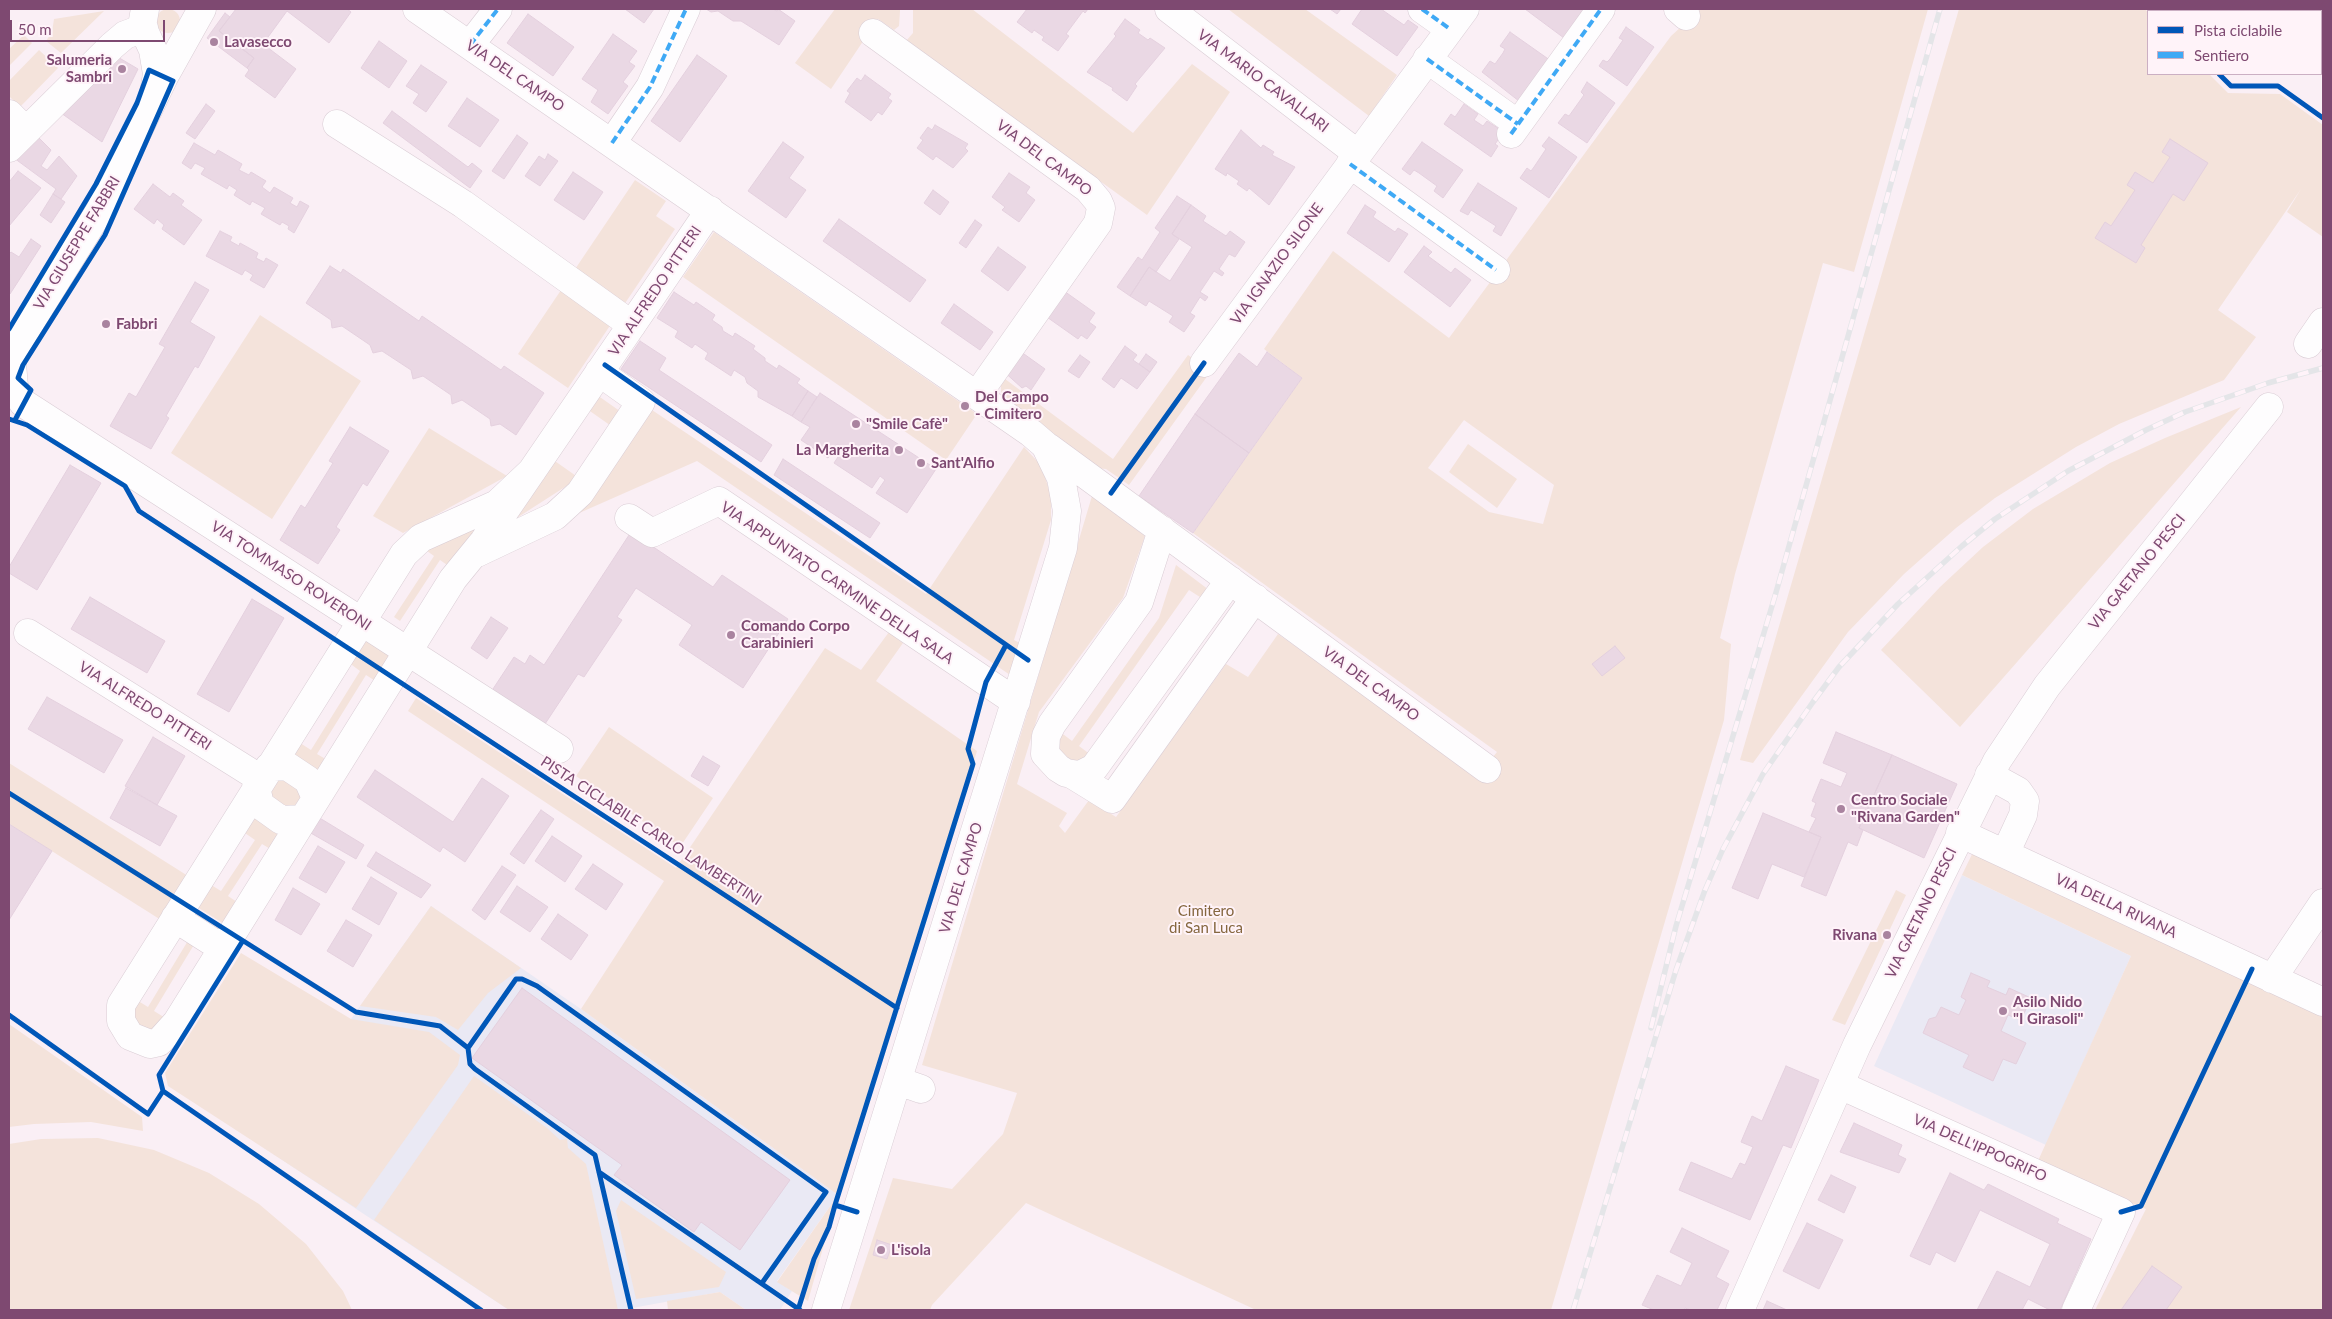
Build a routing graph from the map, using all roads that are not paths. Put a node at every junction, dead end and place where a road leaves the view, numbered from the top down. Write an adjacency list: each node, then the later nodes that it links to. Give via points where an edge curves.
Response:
1 (417, 9): 11 (street, VIA DEL CAMPO)
2 (498, 9): 11 (street)
3 (686, 9): 16 (street, via 650,87)
4 (1169, 9): 17 (street, VIA MARIO CAVALLARI)
5 (1422, 9): 7 (street, VIA IGNAZIO SILONE)
6 (1601, 9): 12 (street, via 1515,129)
7 (1457, 19): 12 (street, VIA IGNAZIO SILONE)
8 (192, 22): 9 (street, VIA GIUSEPPE FABBRI, via 168,46 157,44); 13 (street, VIA GIUSEPPE FABBRI)
9 (146, 25): 13 (street, VIA GIUSEPPE FABBRI, via 157,74); 15 (street, via 125,35)
10 (873, 33): 24 (street, VIA DEL CAMPO, via 1088,189 1101,208 1098,223)
11 (470, 45): 16 (street, VIA DEL CAMPO)
12 (1427, 59): 17 (street, VIA IGNAZIO SILONE)
13 (153, 99): 21 (street, VIA GIUSEPPE FABBRI, via 100,210)
14 (337, 124): 20 (street, via 463,204)
15 (14, 131)
16 (612, 142): 18 (street, VIA DEL CAMPO)
17 (1354, 159): 19 (street); 22 (street, VIA IGNAZIO SILONE)
18 (710, 210): 20 (street, VIA ALFREDO PITTERI); 24 (street, VIA DEL CAMPO)
19 (1496, 270)
20 (632, 325): 23 (street, VIA ALFREDO PITTERI)
21 (10, 355): 25 (street, VIA TOMMASO ROVERONI)
22 (1204, 363)
23 (599, 372): 28 (street, VIA ALFREDO PITTERI); 31 (street, VIA ALFREDO PITTERI, via 641,402 580,493 555,516)
24 (977, 394): 27 (street, VIA DEL CAMPO)
25 (16, 405): 34 (street, VIA TOMMASO ROVERONI)
26 (2269, 406): 41 (street, VIA GAETANO PESCI, via 2047,686)
27 (1045, 445): 30 (street, VIA DEL CAMPO); 37 (street, VIA DEL CAMPO, via 1053,457 1066,494 1067,527)
28 (532, 470): 31 (street, VIA ALFREDO PITTERI); 34 (street, VIA ALFREDO PITTERI, via 497,504 432,532 411,546)
29 (629, 518): 37 (street, VIA APPUNTATO CARMINE DELLA SALA, via 652,533 719,501)
30 (1162, 530): 32 (street, VIA DEL CAMPO); 40 (street, via 1139,602 1046,736 1045,754 1058,768)
31 (473, 555): 36 (street, VIA ALFREDO PITTERI, via 453,579)
32 (1230, 580): 33 (street, VIA DEL CAMPO); 40 (street, via 1094,768 1087,774)
33 (1255, 598): 39 (street, VIA DEL CAMPO); 40 (street, via 1112,799)
34 (360, 620): 36 (street, VIA TOMMASO ROVERONI); 42 (street, VIA ALFREDO PITTERI)
35 (28, 633): 42 (street, VIA ALFREDO PITTERI)
36 (407, 651): 38 (street, VIA TOMMASO ROVERONI); 43 (street, VIA ALFREDO PITTERI)
37 (1016, 702): 52 (street, VIA DEL CAMPO, via 910,1085)
38 (559, 749)
39 (1487, 769)
40 (1073, 774)
41 (1989, 775): 44 (street, VIA GAETANO PESCI); 45 (street, via 2018,791 2025,801 2023,815)
42 (262, 778): 43 (street, VIA ALFREDO PITTERI, via 287,766 301,775 308,780); 43 (street, via 260,805 280,820); 47 (street, VIA ALFREDO PITTERI)
43 (309, 809): 48 (street, VIA ALFREDO PITTERI)
44 (1960, 833): 45 (street, VIA DELLA RIVANA); 51 (street, VIA GAETANO PESCI)
45 (2005, 854): 49 (street, VIA DELLA RIVANA)
46 (2323, 903): 49 (street)
47 (175, 918): 48 (street); 48 (street, VIA ALFREDO PITTERI, via 121,1004 120,1021 130,1036 150,1044 160,1042 169,1034)
48 (222, 948)
49 (2272, 978): 50 (street, VIA DELLA RIVANA)
50 (2323, 1002)
51 (1840, 1085): 53 (street, VIA GAETANO PESCI); 54 (street, VIA DELL'IPPOGRIFO, via 2121,1212)
52 (826, 1310)
53 (1740, 1310)
54 (2076, 1310)

